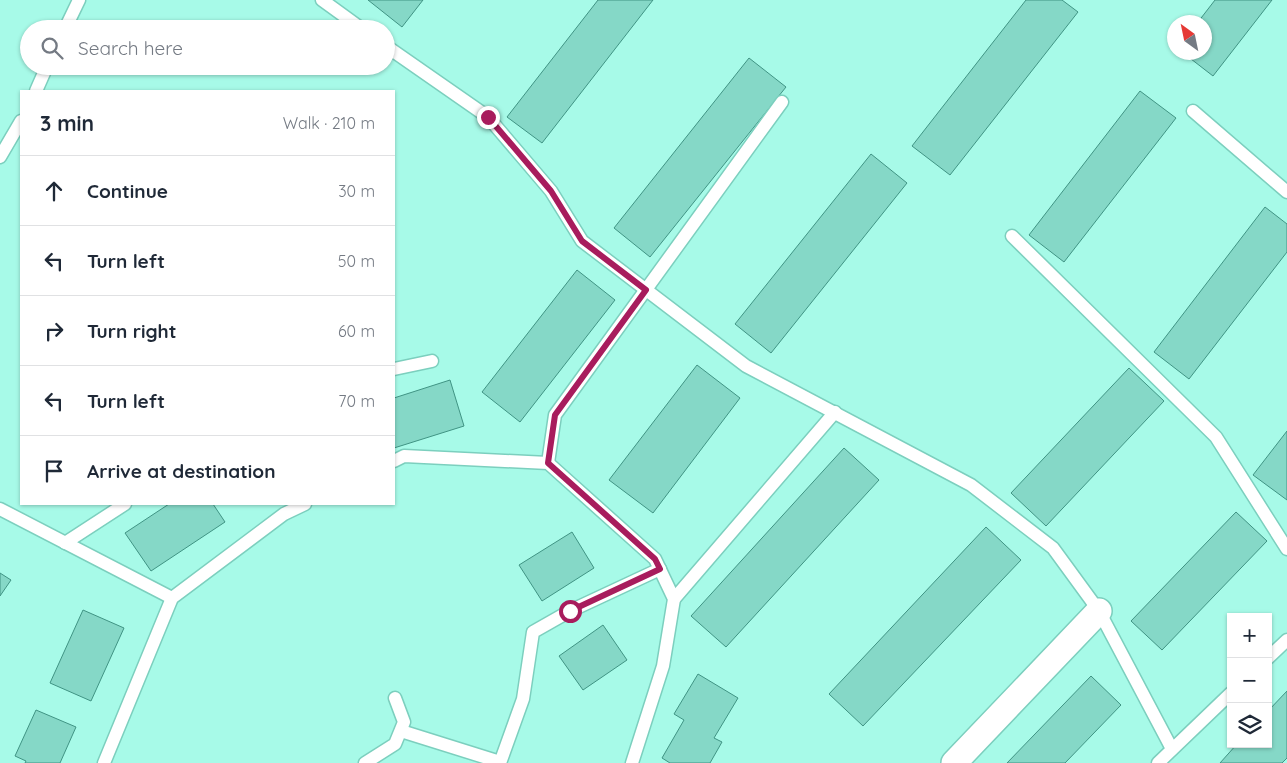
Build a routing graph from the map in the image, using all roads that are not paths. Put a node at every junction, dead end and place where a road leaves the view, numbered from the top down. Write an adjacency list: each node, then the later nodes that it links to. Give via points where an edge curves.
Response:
1 (79, 0): 3 (lane)
2 (322, 0): 4 (lane)
3 (69, 20)
4 (350, 20)
5 (395, 52): 14 (lane, via 488,117 551,191 582,241)
6 (44, 75): 7 (lane)
7 (36, 90)
8 (782, 102): 14 (lane)
9 (1192, 111): 12 (lane)
10 (20, 123): 11 (lane)
11 (0, 157)
12 (1287, 192)
13 (1012, 236): 24 (lane, via 1216,437)
14 (646, 290): 17 (lane, via 746,366); 19 (lane, via 555,415)
15 (432, 361): 16 (lane)
16 (395, 369)
17 (835, 412): 27 (lane); 28 (lane, via 971,485 1053,548)
18 (395, 460): 19 (lane, via 404,456)
19 (548, 463): 25 (lane, via 655,559)
20 (123, 505): 23 (lane)
21 (302, 505): 26 (lane, via 284,514)
22 (0, 509): 23 (lane)
23 (65, 543): 26 (lane)
24 (1287, 549)
25 (660, 569): 27 (lane); 37 (lane, via 533,632 523,699)
26 (172, 598): 35 (lane)
27 (674, 599): 38 (lane, via 663,666)
28 (1099, 611): 34 (lane); 39 (street)
29 (1287, 640): 30 (lane)
30 (1272, 654)
31 (1227, 697): 34 (lane)
32 (395, 698): 33 (lane, via 404,722)
33 (401, 731): 36 (lane, via 395,744); 37 (lane)
34 (1172, 749): 40 (lane)
35 (104, 763)
36 (365, 763)
37 (500, 763)
38 (632, 763)
39 (954, 763)
40 (1158, 763)

